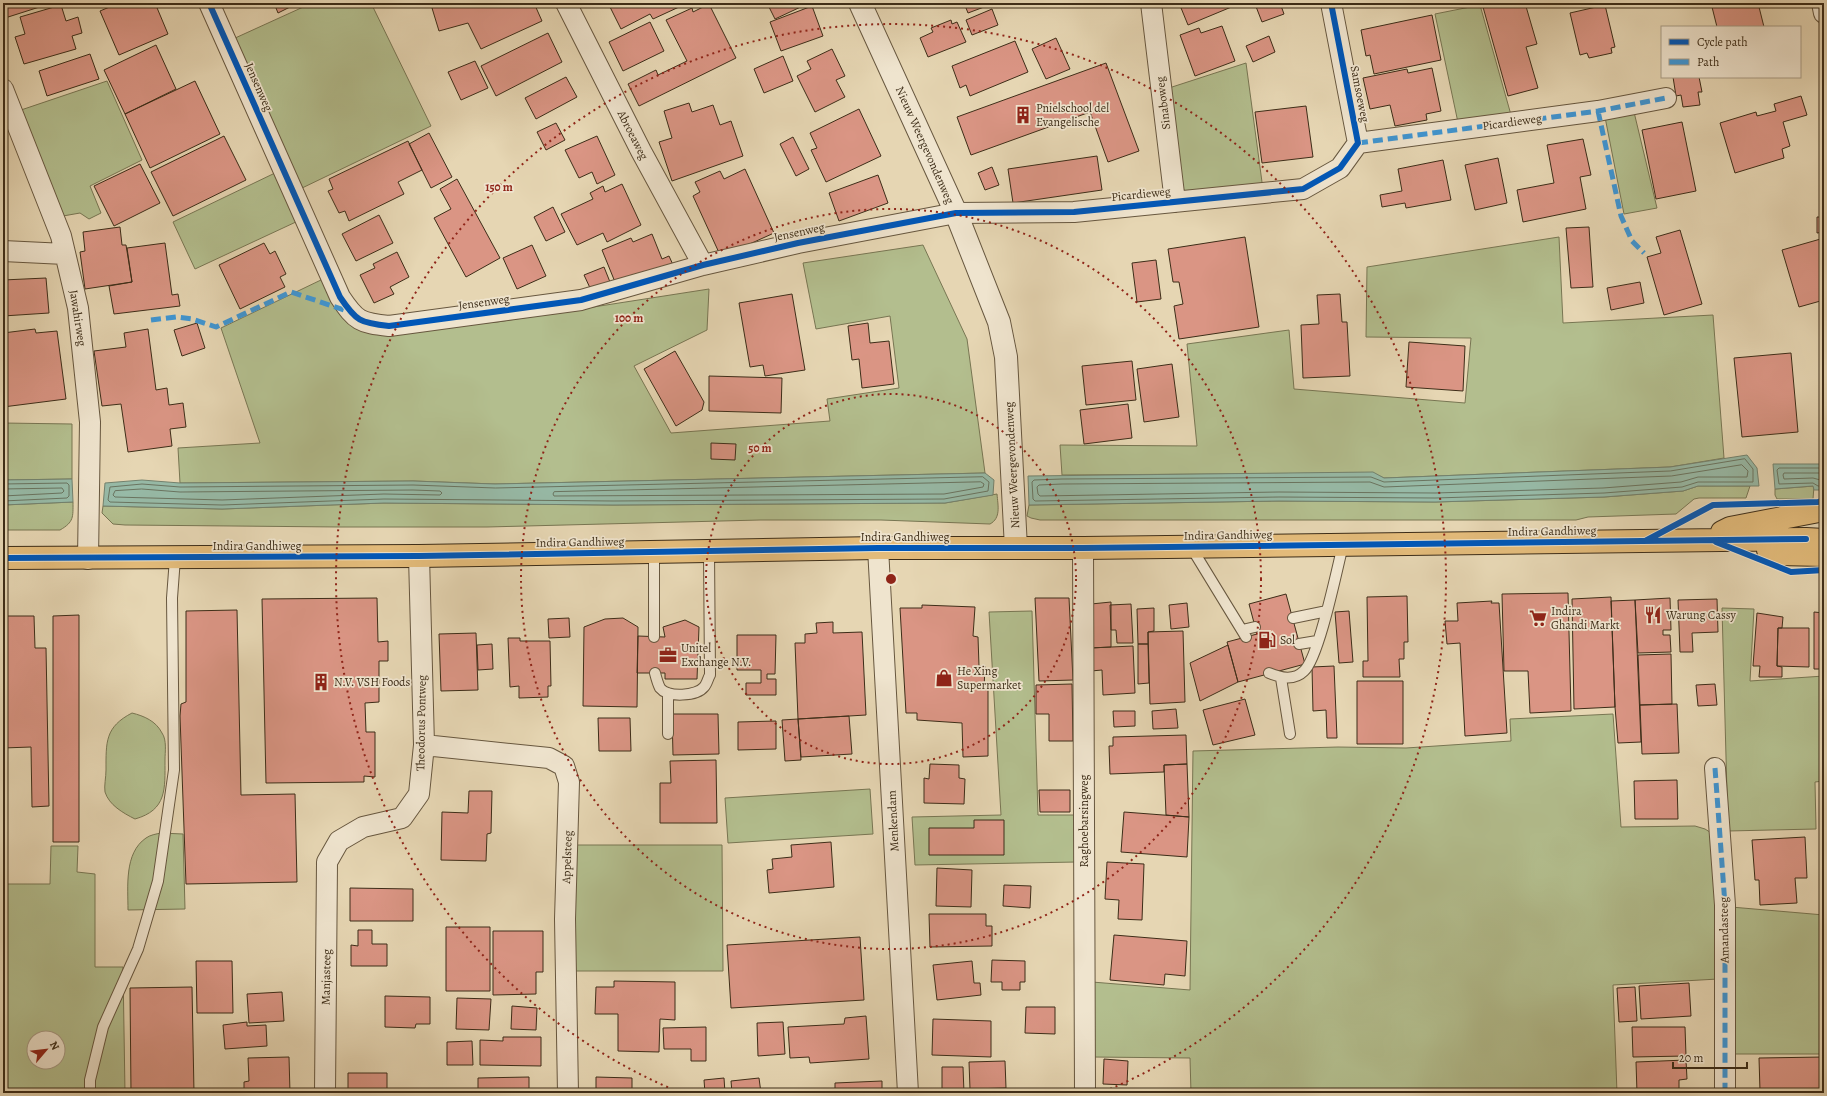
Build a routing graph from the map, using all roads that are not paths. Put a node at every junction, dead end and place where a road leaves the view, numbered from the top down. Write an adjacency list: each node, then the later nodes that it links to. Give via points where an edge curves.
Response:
1 (209, 3): 15 (street, Jensenweg, via 340,297 359,321 389,326 582,300)
2 (566, 3): 15 (street, Abroeaweg, via 640,151)
3 (860, 3): 12 (street, Nieuw Weergevondenweg)
4 (1331, 3): 10 (street, Samsoeweg)
5 (1822, 3): 7 (street)
6 (1151, 4): 11 (street, Sinaboweg)
7 (1824, 13)
8 (3, 88): 14 (street, Jawahirweg, via 61,236)
9 (1666, 98): 10 (street, Picardieweg, via 1598,111)
10 (1358, 143): 11 (street, Picardieweg, via 1340,168 1303,189)
11 (1175, 202): 12 (street, Picardieweg, via 1074,212)
12 (956, 214): 15 (street, Jensenweg, via 798,243); 23 (street, Nieuw Weergevondenweg, via 994,307 1003,340)
13 (3, 251): 14 (street)
14 (65, 254): 30 (street, Jawahirweg, via 78,308 90,422)
15 (703, 266)
16 (1824, 510): 18 (main road, via 1730,528)
17 (1818, 537): 19 (main road, Indira Gandhiweg)
18 (1702, 540): 19 (main road, Indira Gandhiweg); 20 (main road, Indira Gandhiweg)
19 (1738, 540): 27 (main road, via 1779,554)
20 (1343, 545): 21 (main road, Indira Gandhiweg); 32 (lane)
21 (1191, 547): 24 (main road, Indira Gandhiweg); 34 (lane, via 1244,634)
22 (878, 548): 23 (main road, Indira Gandhiweg); 25 (main road, Indira Gandhiweg); 50 (street, Menkendam)
23 (1016, 548): 24 (main road, Indira Gandhiweg)
24 (1083, 548): 51 (street, Raghoebarsingweg)
25 (709, 551): 26 (main road, Indira Gandhiweg); 41 (lane, via 710,675 704,687 693,694)
26 (654, 552): 28 (main road, Indira Gandhiweg); 35 (lane)
27 (1824, 555)
28 (419, 556): 31 (main road, Indira Gandhiweg); 44 (street, Theodorus Pontweg)
29 (3, 558): 30 (main road, Indira Gandhiweg)
30 (88, 558): 31 (main road, Indira Gandhiweg)
31 (175, 558): 47 (lane, via 172,598 174,770 158,881 138,948 103,1028 90,1080)
32 (1327, 611): 33 (lane); 36 (lane)
33 (1293, 618)
34 (1255, 627)
35 (654, 637)
36 (1317, 641): 37 (lane); 40 (lane, via 1310,664 1303,672 1293,677)
37 (1299, 644)
38 (655, 673): 41 (lane, via 660,688)
39 (1269, 674): 40 (lane)
40 (1281, 678): 43 (lane)
41 (668, 693): 42 (lane)
42 (668, 734)
43 (1290, 734)
44 (424, 745): 46 (street, Theodorus Pontweg, via 419,794 402,818 363,827 339,840); 49 (street, Appelsteeg, via 549,758 564,766 569,782 565,919)
45 (1715, 768): 52 (street, Amandasteeg, via 1725,905)
46 (328, 862): 48 (street, Manjasteeg)
47 (90, 1093)
48 (325, 1093)
49 (568, 1093)
50 (908, 1093)
51 (1085, 1093)
52 (1725, 1093)

